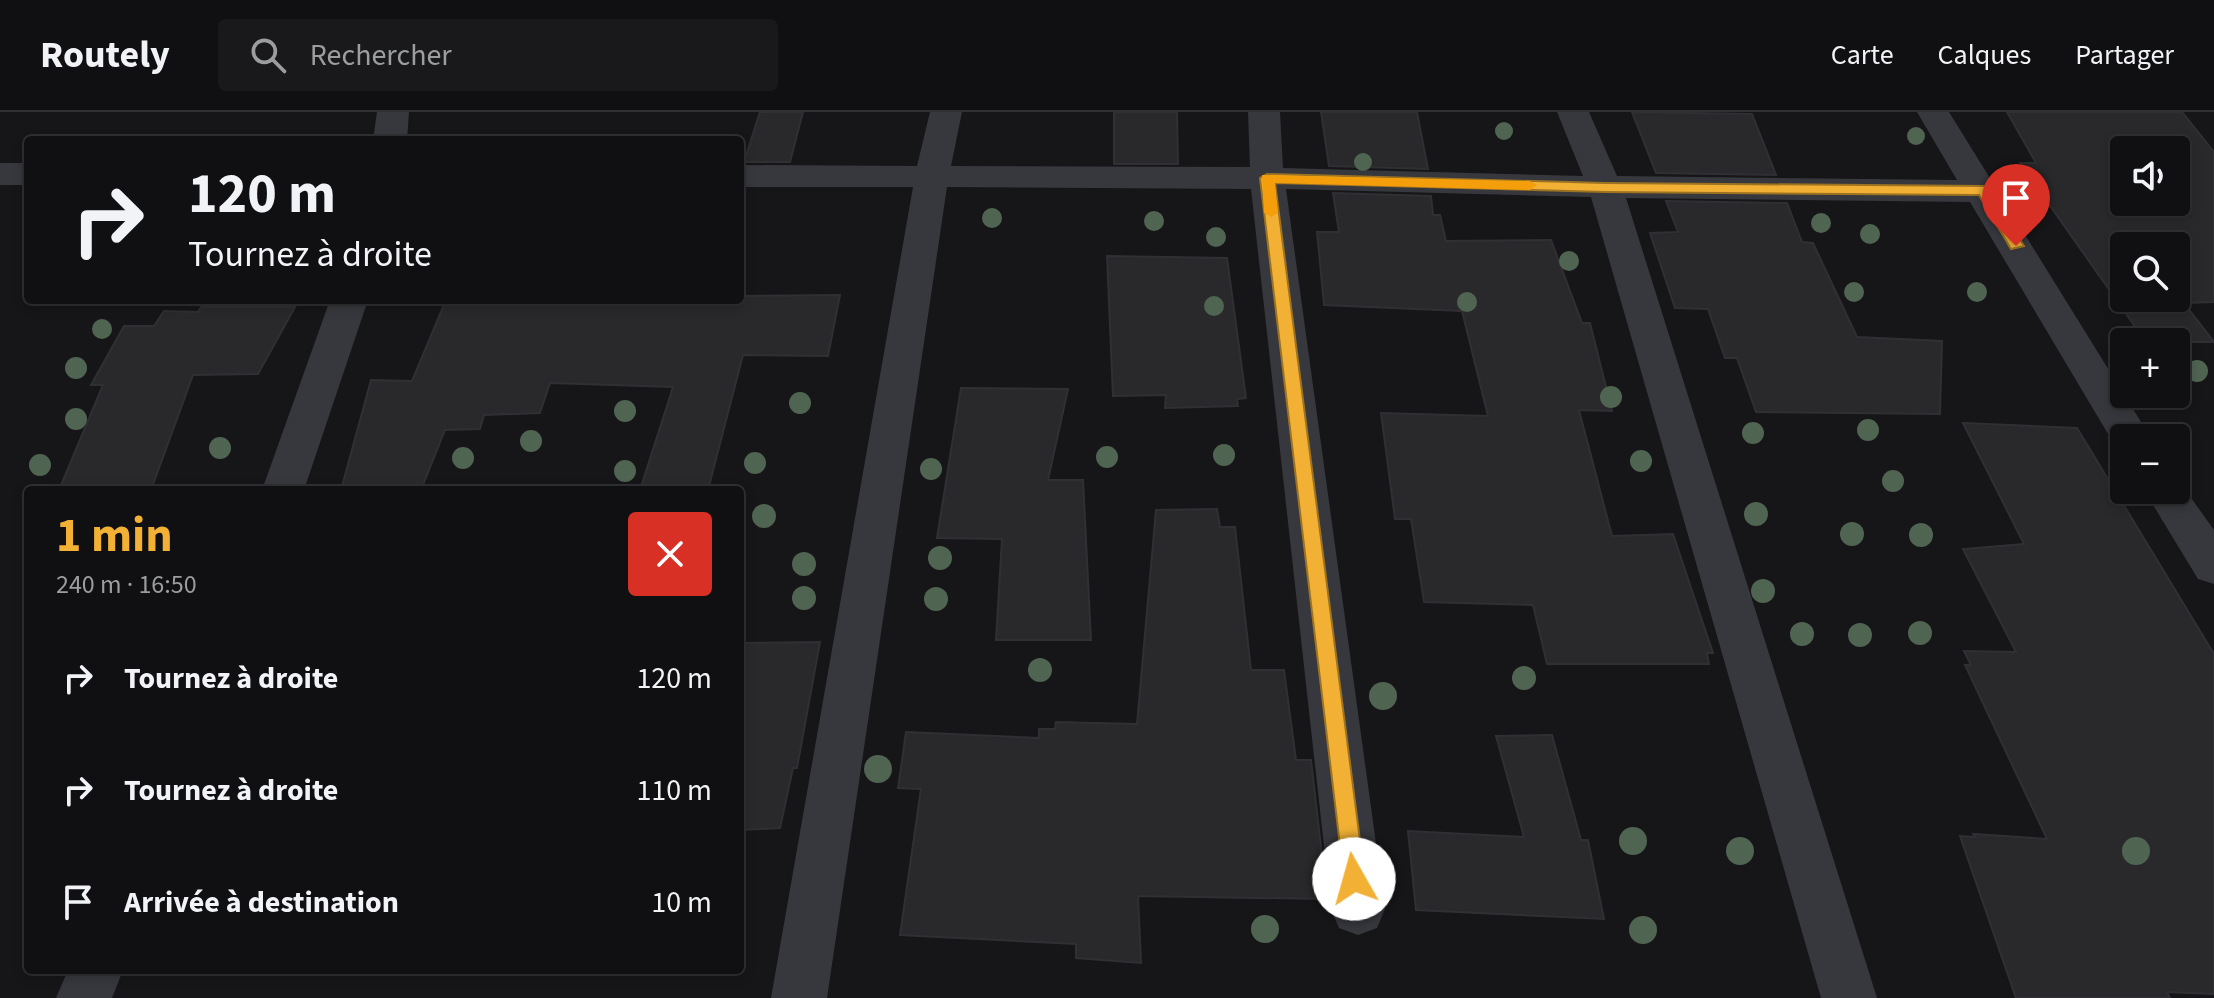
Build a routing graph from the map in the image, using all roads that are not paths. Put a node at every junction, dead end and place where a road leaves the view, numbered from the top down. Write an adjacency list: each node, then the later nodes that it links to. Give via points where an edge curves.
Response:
1 (393, 112): 6 (street)
2 (946, 112): 11 (street)
3 (1264, 112): 10 (street)
4 (1573, 112): 12 (street)
5 (1933, 112): 13 (street)
6 (390, 136)
7 (0, 174): 8 (street)
8 (24, 174)
9 (744, 176): 11 (street)
10 (1267, 178): 11 (street); 12 (street); 19 (street)
11 (931, 179): 22 (street)
12 (1605, 187): 13 (street); 23 (street)
13 (1984, 191): 15 (street)
14 (348, 304): 16 (street)
15 (2123, 424)
16 (284, 486)
17 (2174, 504): 18 (street)
18 (2214, 566)
19 (1358, 909)
20 (94, 974): 21 (street)
21 (84, 998)
22 (799, 998)
23 (1849, 998)

